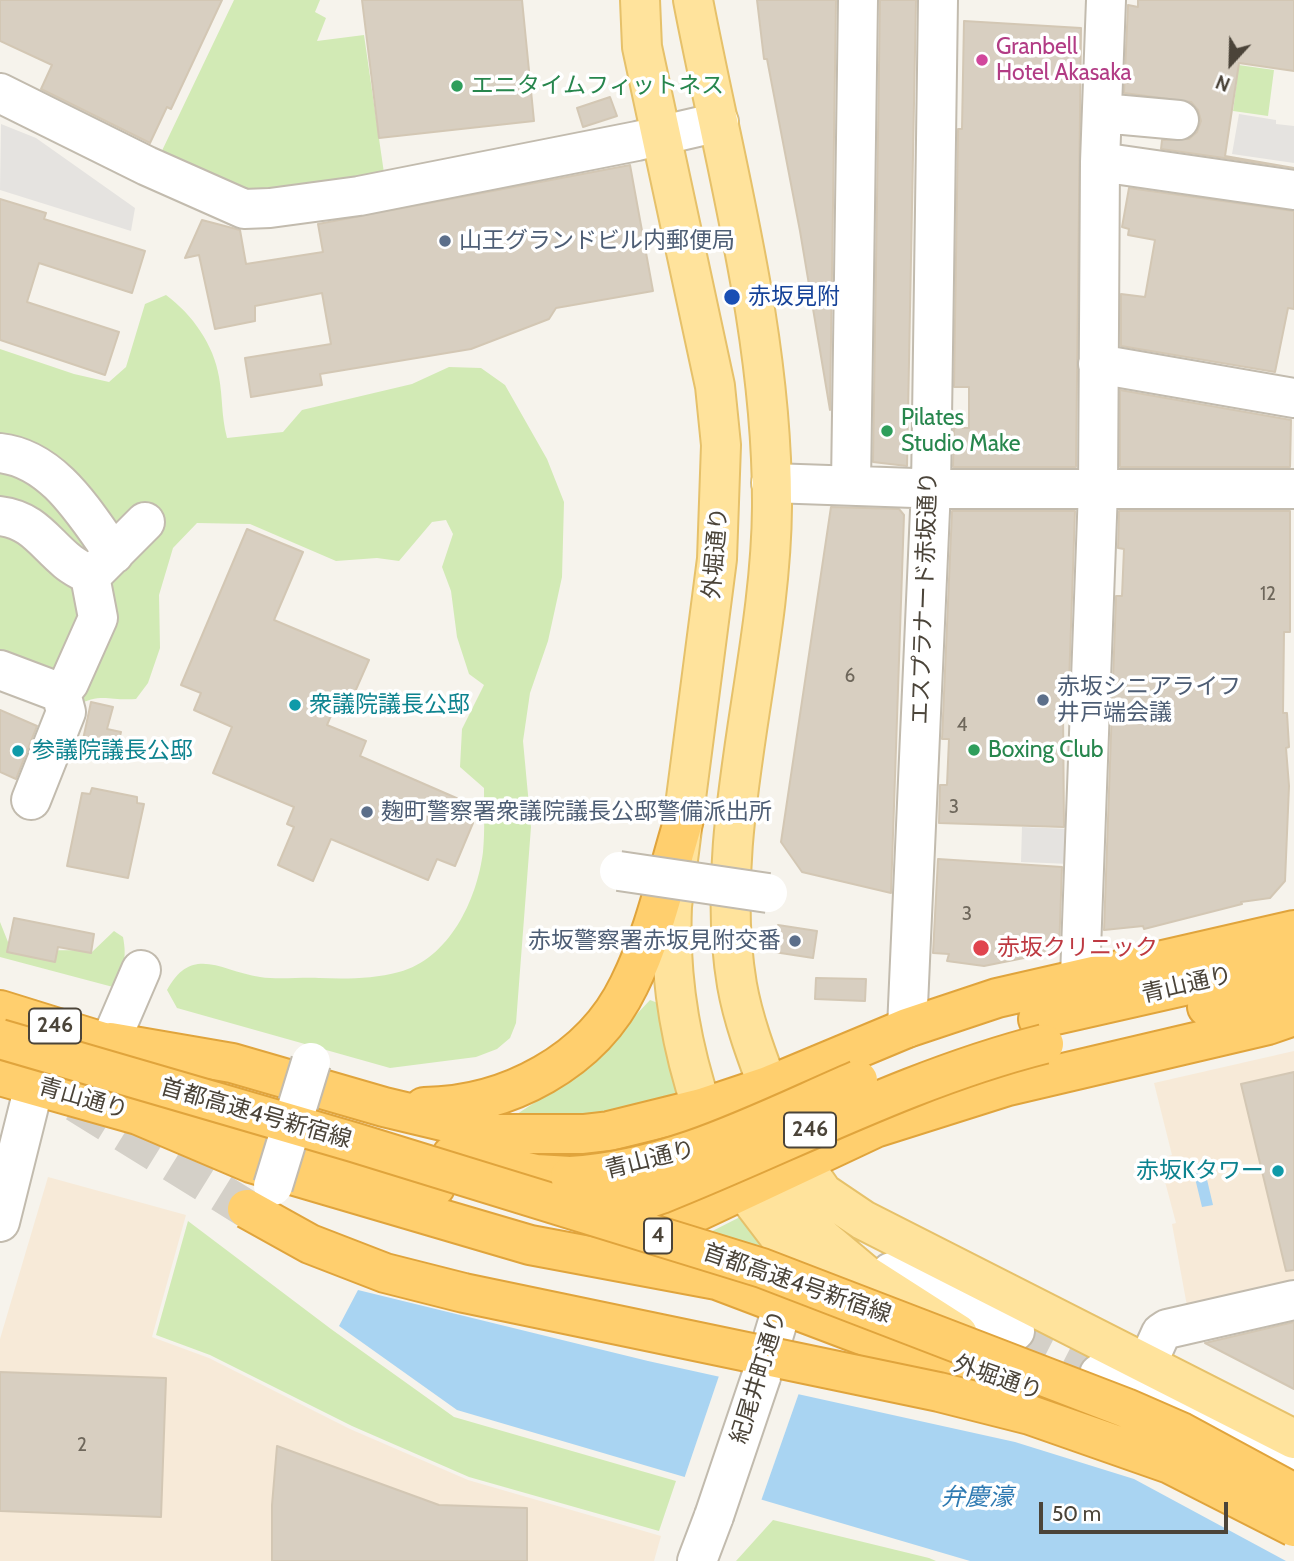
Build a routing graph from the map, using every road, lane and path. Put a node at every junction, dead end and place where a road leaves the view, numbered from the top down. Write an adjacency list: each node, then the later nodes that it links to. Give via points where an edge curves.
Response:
1 (640, 0): 10 (main road, 外堀通り, via 642,47)
2 (693, 0): 9 (main road)
3 (858, 0): 17 (street)
4 (938, 0): 18 (street, エスプラナード赤坂通り)
5 (1107, 0): 7 (street)
6 (0, 93): 10 (street, via 244,209 359,196)
7 (1102, 113): 8 (street); 11 (street)
8 (1179, 120)
9 (719, 122): 10 (street); 16 (main road, via 770,419)
10 (658, 136): 27 (main road, 外堀通り, via 715,386 721,445 717,559)
11 (1100, 162): 12 (street); 13 (street)
12 (1294, 190)
13 (1098, 363): 14 (street); 20 (street)
14 (1294, 398)
15 (0, 453): 23 (street, via 47,471 74,499)
16 (771, 483): 17 (street); 43 (main road, via 764,607 730,909 737,988)
17 (851, 484): 18 (street)
18 (931, 488): 20 (street); 37 (street, エスプラナード赤坂通り)
19 (1294, 489): 20 (street)
20 (1098, 490): 33 (street)
21 (0, 516): 23 (street, via 24,522 39,532 66,561)
22 (145, 522): 23 (street)
23 (102, 565): 25 (street, via 98,618 66,690)
24 (0, 670): 25 (street)
25 (69, 714): 26 (street)
26 (47, 785)
27 (684, 818): 44 (highway, via 639,964 610,1016 584,1045 555,1068 516,1089 474,1102); 45 (main road, 外堀通り, via 670,949 683,1041)
28 (618, 871): 29 (street, bridge)
29 (768, 893)
30 (1294, 930): 33 (highway)
31 (1294, 961): 38 (highway, 青山通り / 246)
32 (141, 970): 40 (street)
33 (1080, 977): 37 (highway)
34 (1294, 991): 38 (highway, 青山通り / 246)
35 (0, 1010): 40 (highway, 青山通り / 246)
36 (1294, 1016): 47 (highway, via 1007,1086 875,1128)
37 (907, 1028): 43 (highway)
38 (1041, 1031): 49 (highway, 青山通り / 246, bridge, via 986,1059 911,1085 661,1194 632,1204)
39 (0, 1039): 64 (highway, 首都高速4号新宿線 / 4, bridge, via 762,1268 1126,1408)
40 (110, 1042): 44 (highway, via 232,1063); 49 (highway, 青山通り / 246, via 225,1089 459,1157 536,1174)
41 (311, 1062): 50 (street, bridge)
42 (17, 1081): 46 (highway, 青山通り / 246); 51 (street)
43 (768, 1086): 45 (highway)
44 (384, 1107): 45 (highway, via 497,1134 562,1136 609,1131)
45 (702, 1108)
46 (138, 1115): 49 (highway, 青山通り / 246, via 259,1135 504,1205); 53 (highway, via 251,1163)
47 (791, 1168): 48 (highway); 52 (main road, 外堀通り)
48 (743, 1189): 52 (main road, 外堀通り); 53 (highway, via 673,1223 620,1241)
49 (573, 1194)
50 (260, 1198): 66 (highway, bridge, via 310,1244 385,1273 939,1392 1053,1422 1170,1464)
51 (0, 1222)
52 (810, 1227): 54 (main road); 56 (street, 紀尾井町通り); 58 (main road, 外堀通り, via 863,1220); 59 (main road, 外堀通り, via 836,1294)
53 (530, 1245): 56 (highway, via 717,1280)
54 (848, 1261): 57 (street, via 869,1258 919,1290 966,1306); 61 (main road, via 966,1338)
55 (1294, 1300): 58 (street, via 1167,1329)
56 (782, 1302): 59 (highway); 67 (street, 紀尾井町通り, bridge)
57 (1015, 1331)
58 (1147, 1364): 62 (main road, 外堀通り)
59 (957, 1367): 61 (main road, 外堀通り)
60 (1099, 1374): 63 (street, via 1141,1396 1173,1406)
61 (1022, 1386): 65 (main road, 外堀通り, via 1166,1440)
62 (1294, 1439)
63 (1294, 1469)
64 (1294, 1493)
65 (1294, 1507)
66 (1294, 1527)
67 (697, 1561)

